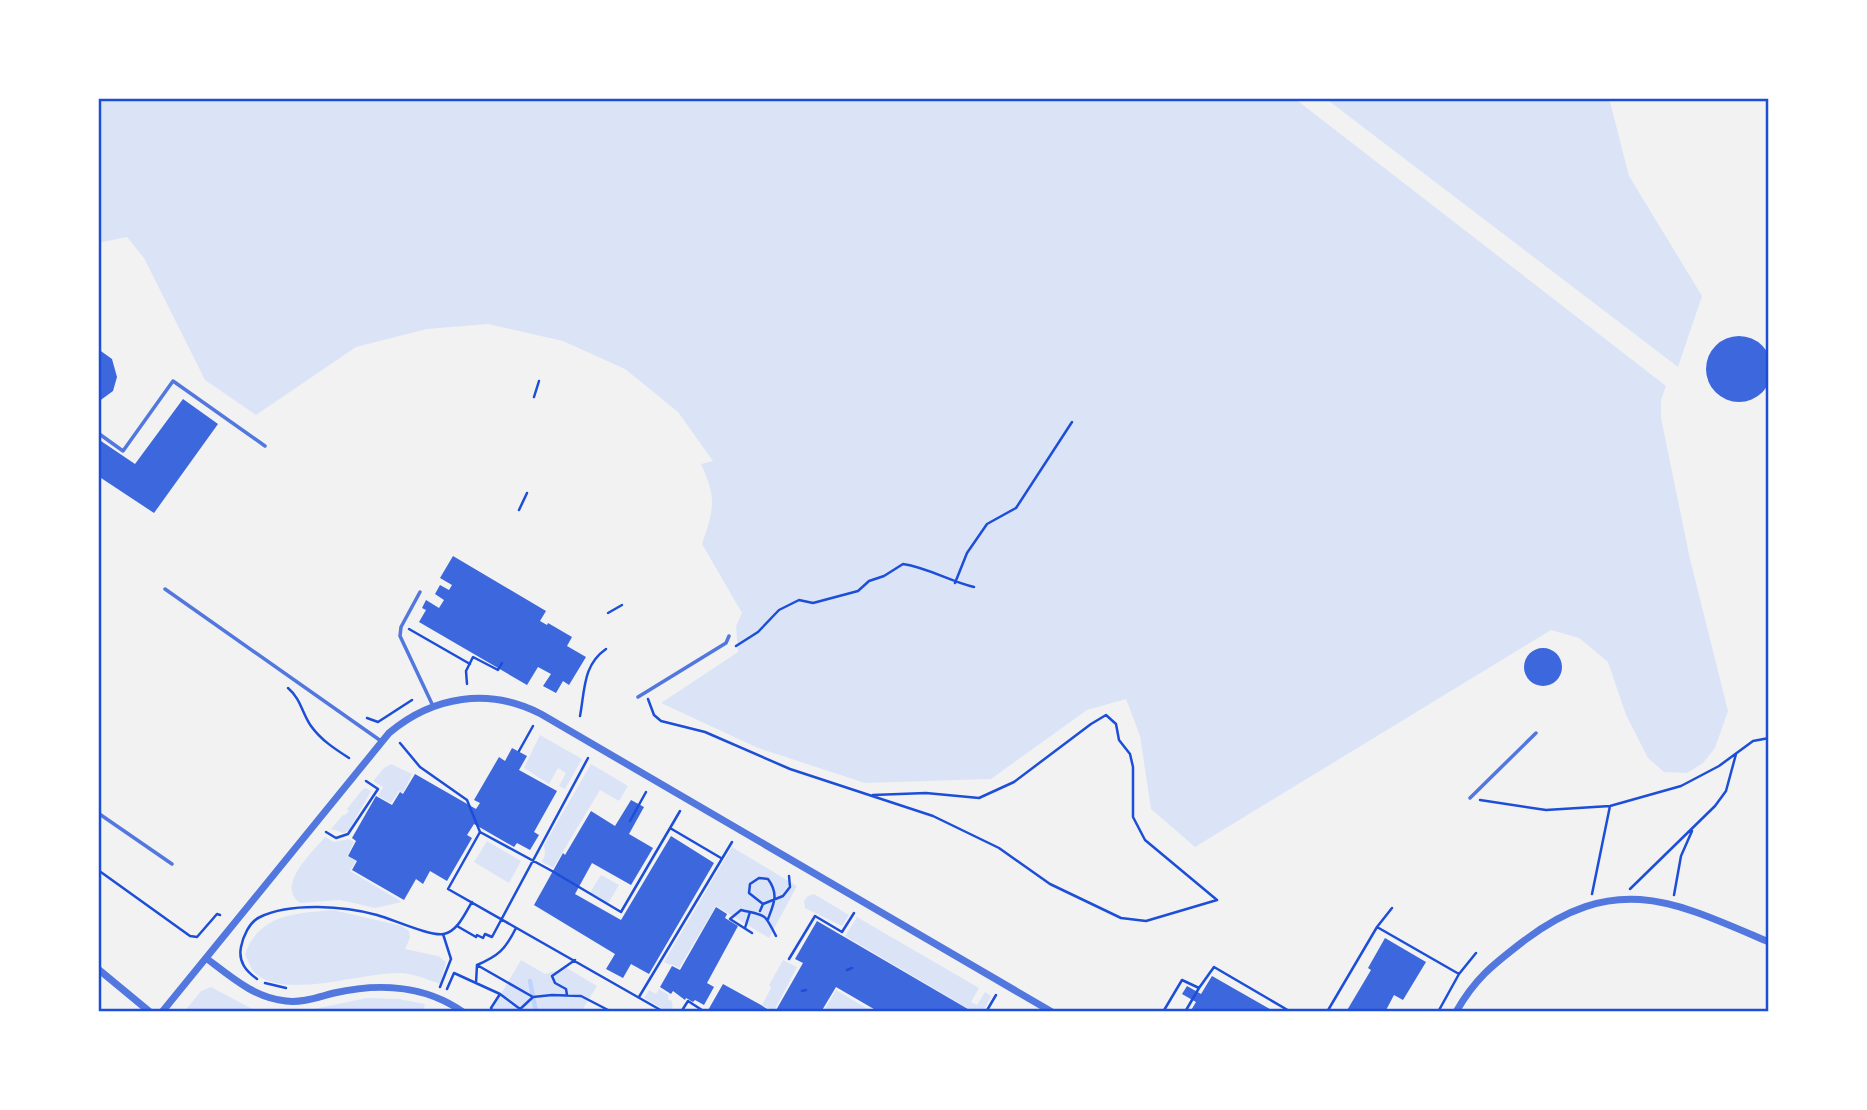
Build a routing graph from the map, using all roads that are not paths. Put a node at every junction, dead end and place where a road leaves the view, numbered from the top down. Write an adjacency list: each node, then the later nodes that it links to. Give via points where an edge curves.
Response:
1 (98, 433): 2 (lane, via 123,451 173,381)
2 (265, 446)
3 (165, 589): 9 (lane)
4 (420, 592): 7 (lane, via 400,636)
5 (729, 636): 6 (lane, via 726,643)
6 (638, 697)
7 (433, 706): 9 (street); 19 (street, via 482,698 529,708)
8 (1536, 733): 10 (lane)
9 (381, 741): 14 (street)
10 (1470, 798)
11 (98, 813): 12 (lane)
12 (172, 864)
13 (1769, 942): 20 (street, via 1694,910 1614,898 1574,909 1542,927 1491,965)
14 (206, 958): 17 (street); 18 (street, via 246,988 283,1001 388,987 416,990)
15 (98, 969): 16 (street)
16 (150, 1012)
17 (162, 1012)
18 (463, 1012)
19 (1052, 1012)
20 (1456, 1012)

